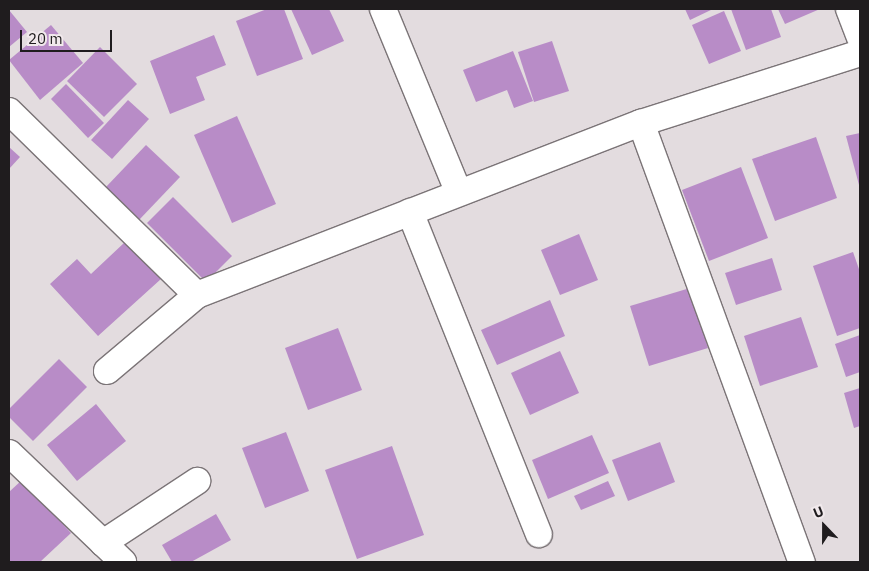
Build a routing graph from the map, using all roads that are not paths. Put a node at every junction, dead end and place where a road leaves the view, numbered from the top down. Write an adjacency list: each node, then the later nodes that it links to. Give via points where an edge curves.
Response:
1 (383, 9): 7 (street)
2 (849, 9): 3 (street)
3 (860, 37)
4 (860, 54): 6 (street)
5 (9, 111): 9 (street)
6 (641, 123): 7 (street); 16 (street)
7 (458, 190): 8 (street)
8 (410, 212): 9 (street); 13 (street)
9 (197, 295): 10 (street)
10 (107, 371)
11 (9, 453): 14 (street)
12 (197, 481): 14 (street)
13 (539, 534)
14 (103, 543): 15 (street)
15 (123, 562)
16 (802, 562)

